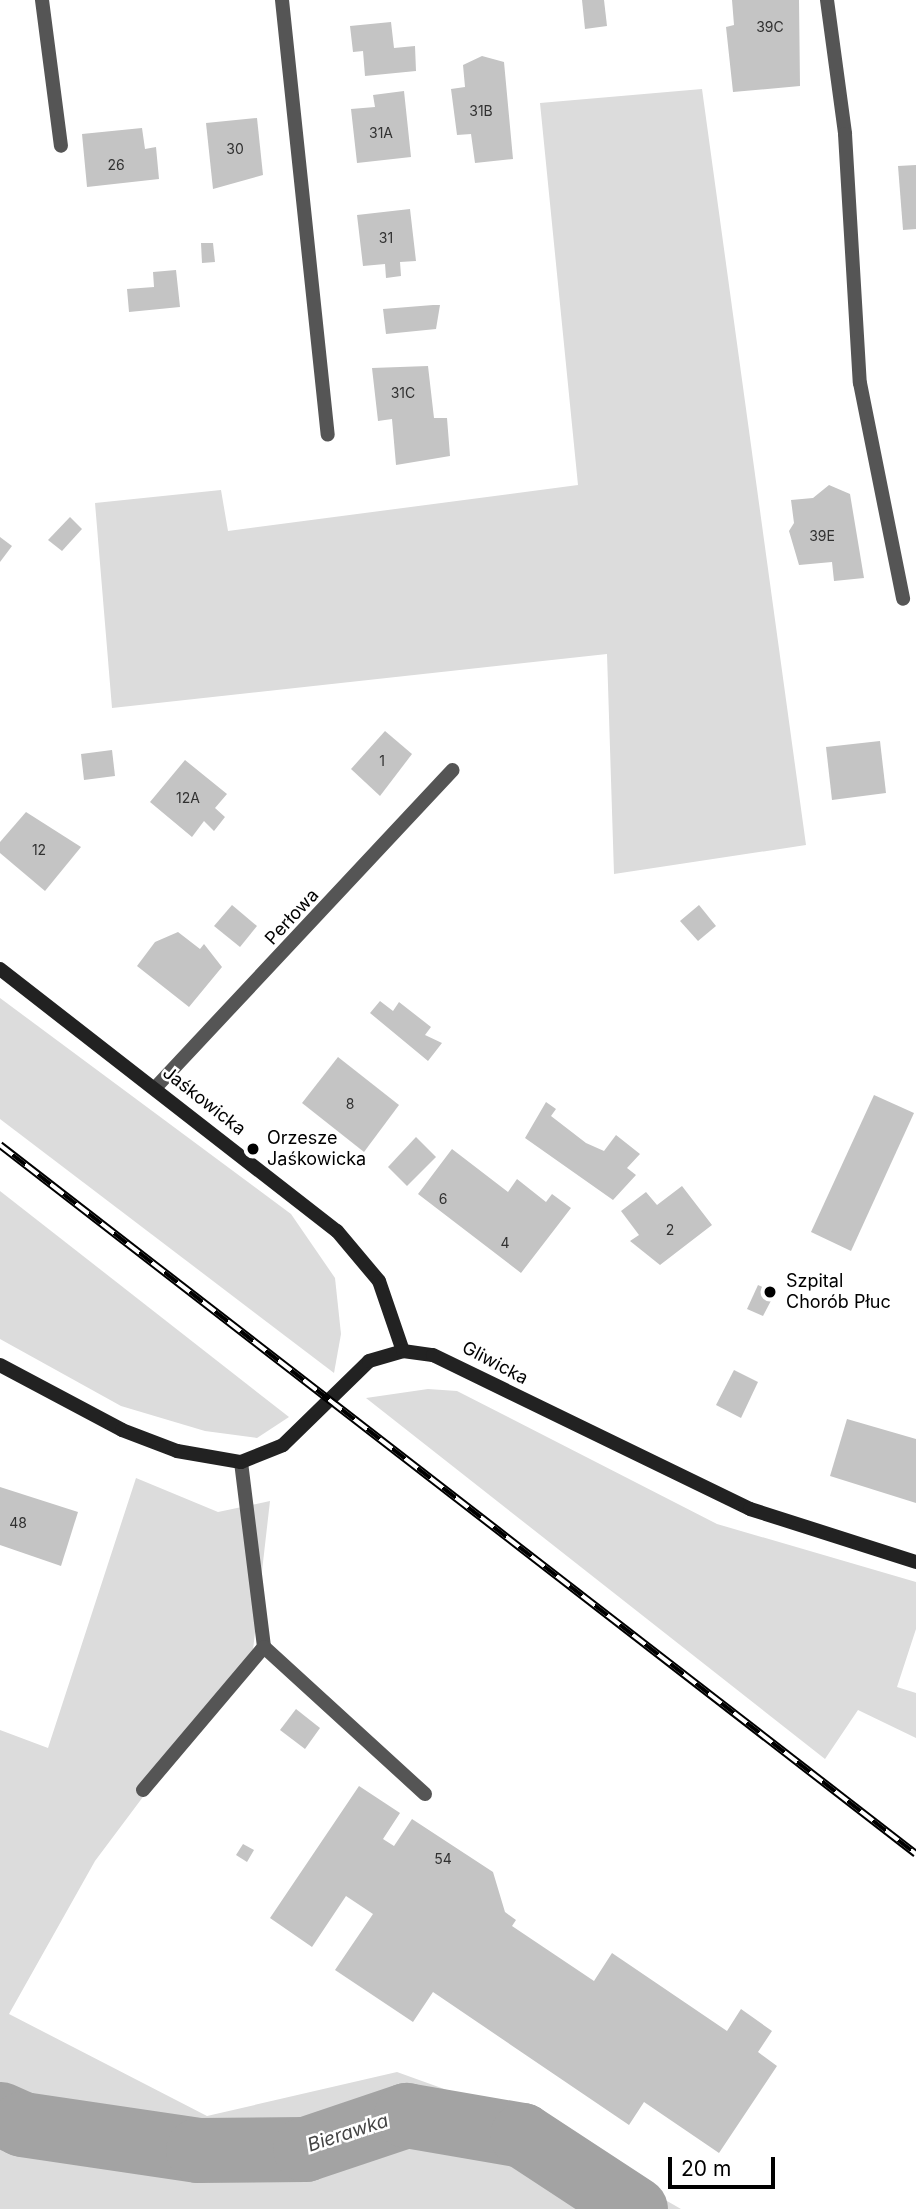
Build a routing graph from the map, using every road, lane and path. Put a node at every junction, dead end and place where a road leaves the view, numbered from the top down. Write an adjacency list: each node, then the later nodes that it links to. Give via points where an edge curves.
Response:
1 (42, 0): 4 (lane)
2 (282, 0): 5 (lane)
3 (827, 0): 6 (lane, via 845,134 860,383)
4 (61, 146)
5 (328, 435)
6 (903, 599)
7 (453, 771): 9 (lane, Perłowa)
8 (0, 969): 9 (main road, Jaśkowicka)
9 (156, 1087): 10 (main road, Jaśkowicka, via 364,1258)
10 (403, 1351): 12 (main road, Gliwicka, via 369,1361 283,1445); 13 (main road, Gliwicka, via 463,1364 602,1442 750,1508)
11 (0, 1365): 12 (main road, via 122,1430 177,1451)
12 (241, 1462): 14 (lane)
13 (916, 1562)
14 (264, 1647): 15 (lane); 16 (lane)
15 (143, 1790)
16 (425, 1794)

